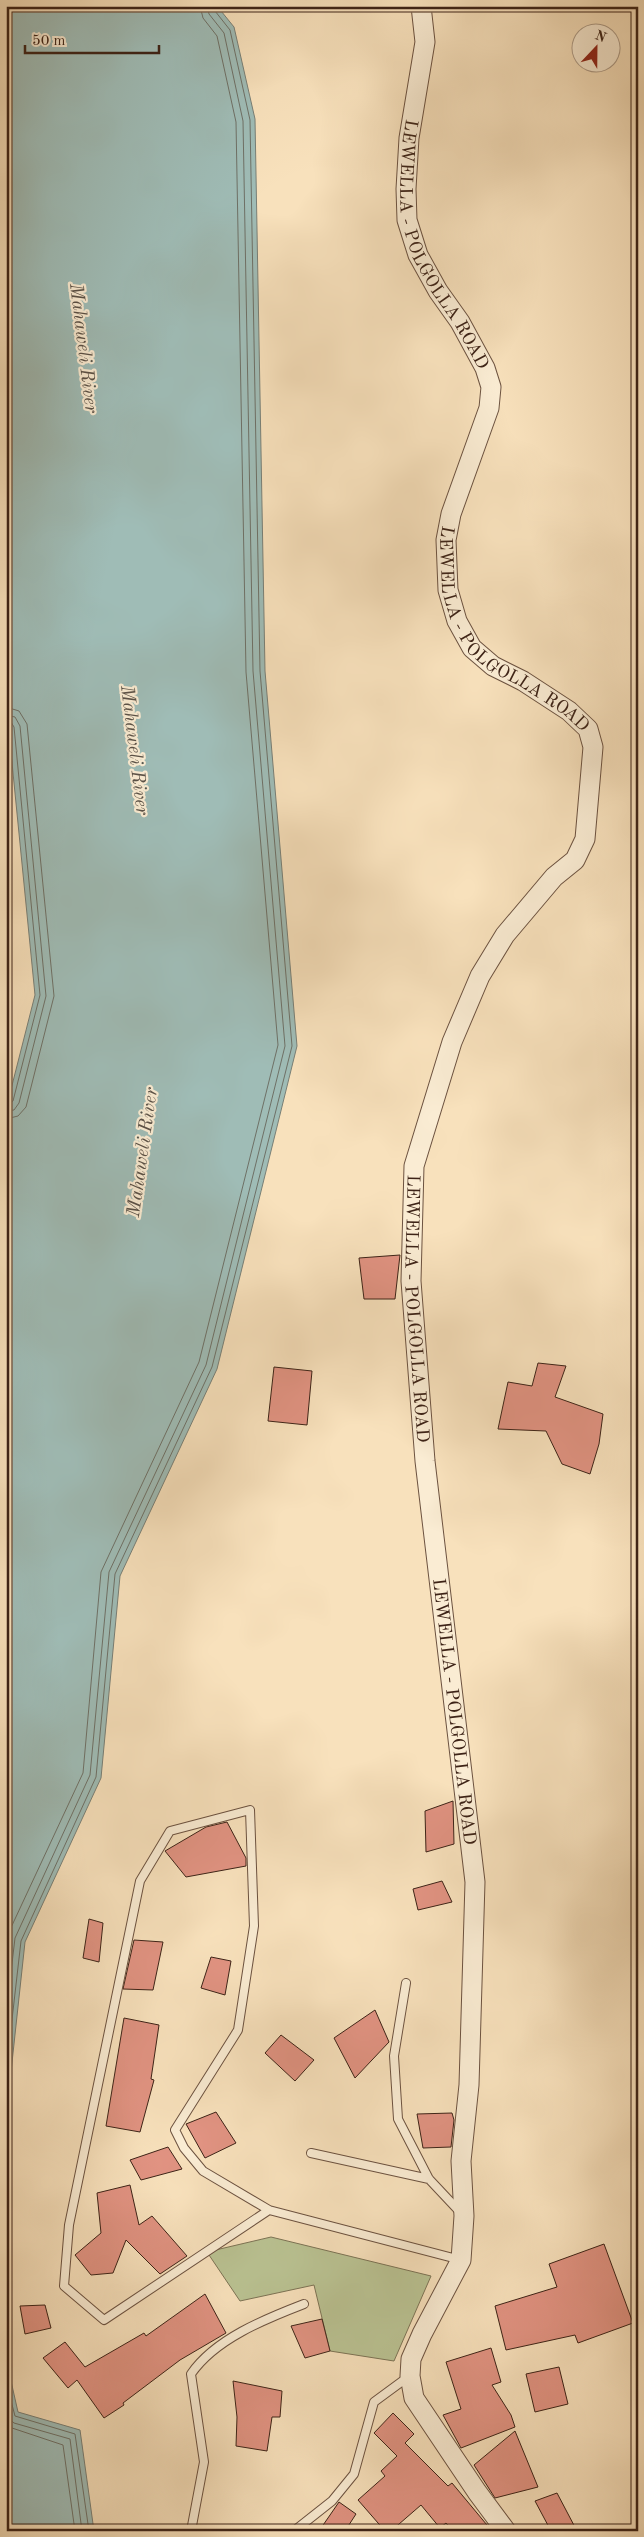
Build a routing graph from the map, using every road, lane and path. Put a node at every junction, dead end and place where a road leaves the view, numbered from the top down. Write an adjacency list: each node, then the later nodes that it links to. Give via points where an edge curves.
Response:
1 (421, 6): 6 (street, LEWELLA - POLGOLLA ROAD, via 425,42 409,138 407,220 418,255 460,322 485,368 491,387 489,408 451,514 446,540 448,590 457,621 472,648 493,666 569,711 588,729 593,747 585,839 575,860 554,877 505,935 480,976 452,1042 414,1166 411,1281 424,1443 476,1882 469,2085 461,2161)
2 (406, 1982): 4 (lane, via 394,2056 398,2118)
3 (311, 2153): 4 (lane)
4 (428, 2180): 6 (lane)
5 (269, 2210): 5 (lane, via 203,2171 184,2148 175,2130 238,2030 254,1926 250,1810 170,1831 140,1881 69,2224 64,2286 104,2320); 7 (lane)
6 (464, 2216): 7 (street, LEWELLA - POLGOLLA ROAD)
7 (462, 2260): 9 (street, LEWELLA - POLGOLLA ROAD, via 422,2334 412,2359)
8 (304, 2304): 10 (lane, via 259,2322 201,2359 191,2374 204,2462)
9 (410, 2376): 11 (lane, via 374,2402 354,2474 332,2501); 12 (street, LEWELLA - POLGOLLA ROAD, via 414,2398)
10 (191, 2531)
11 (294, 2531)
12 (506, 2531)

